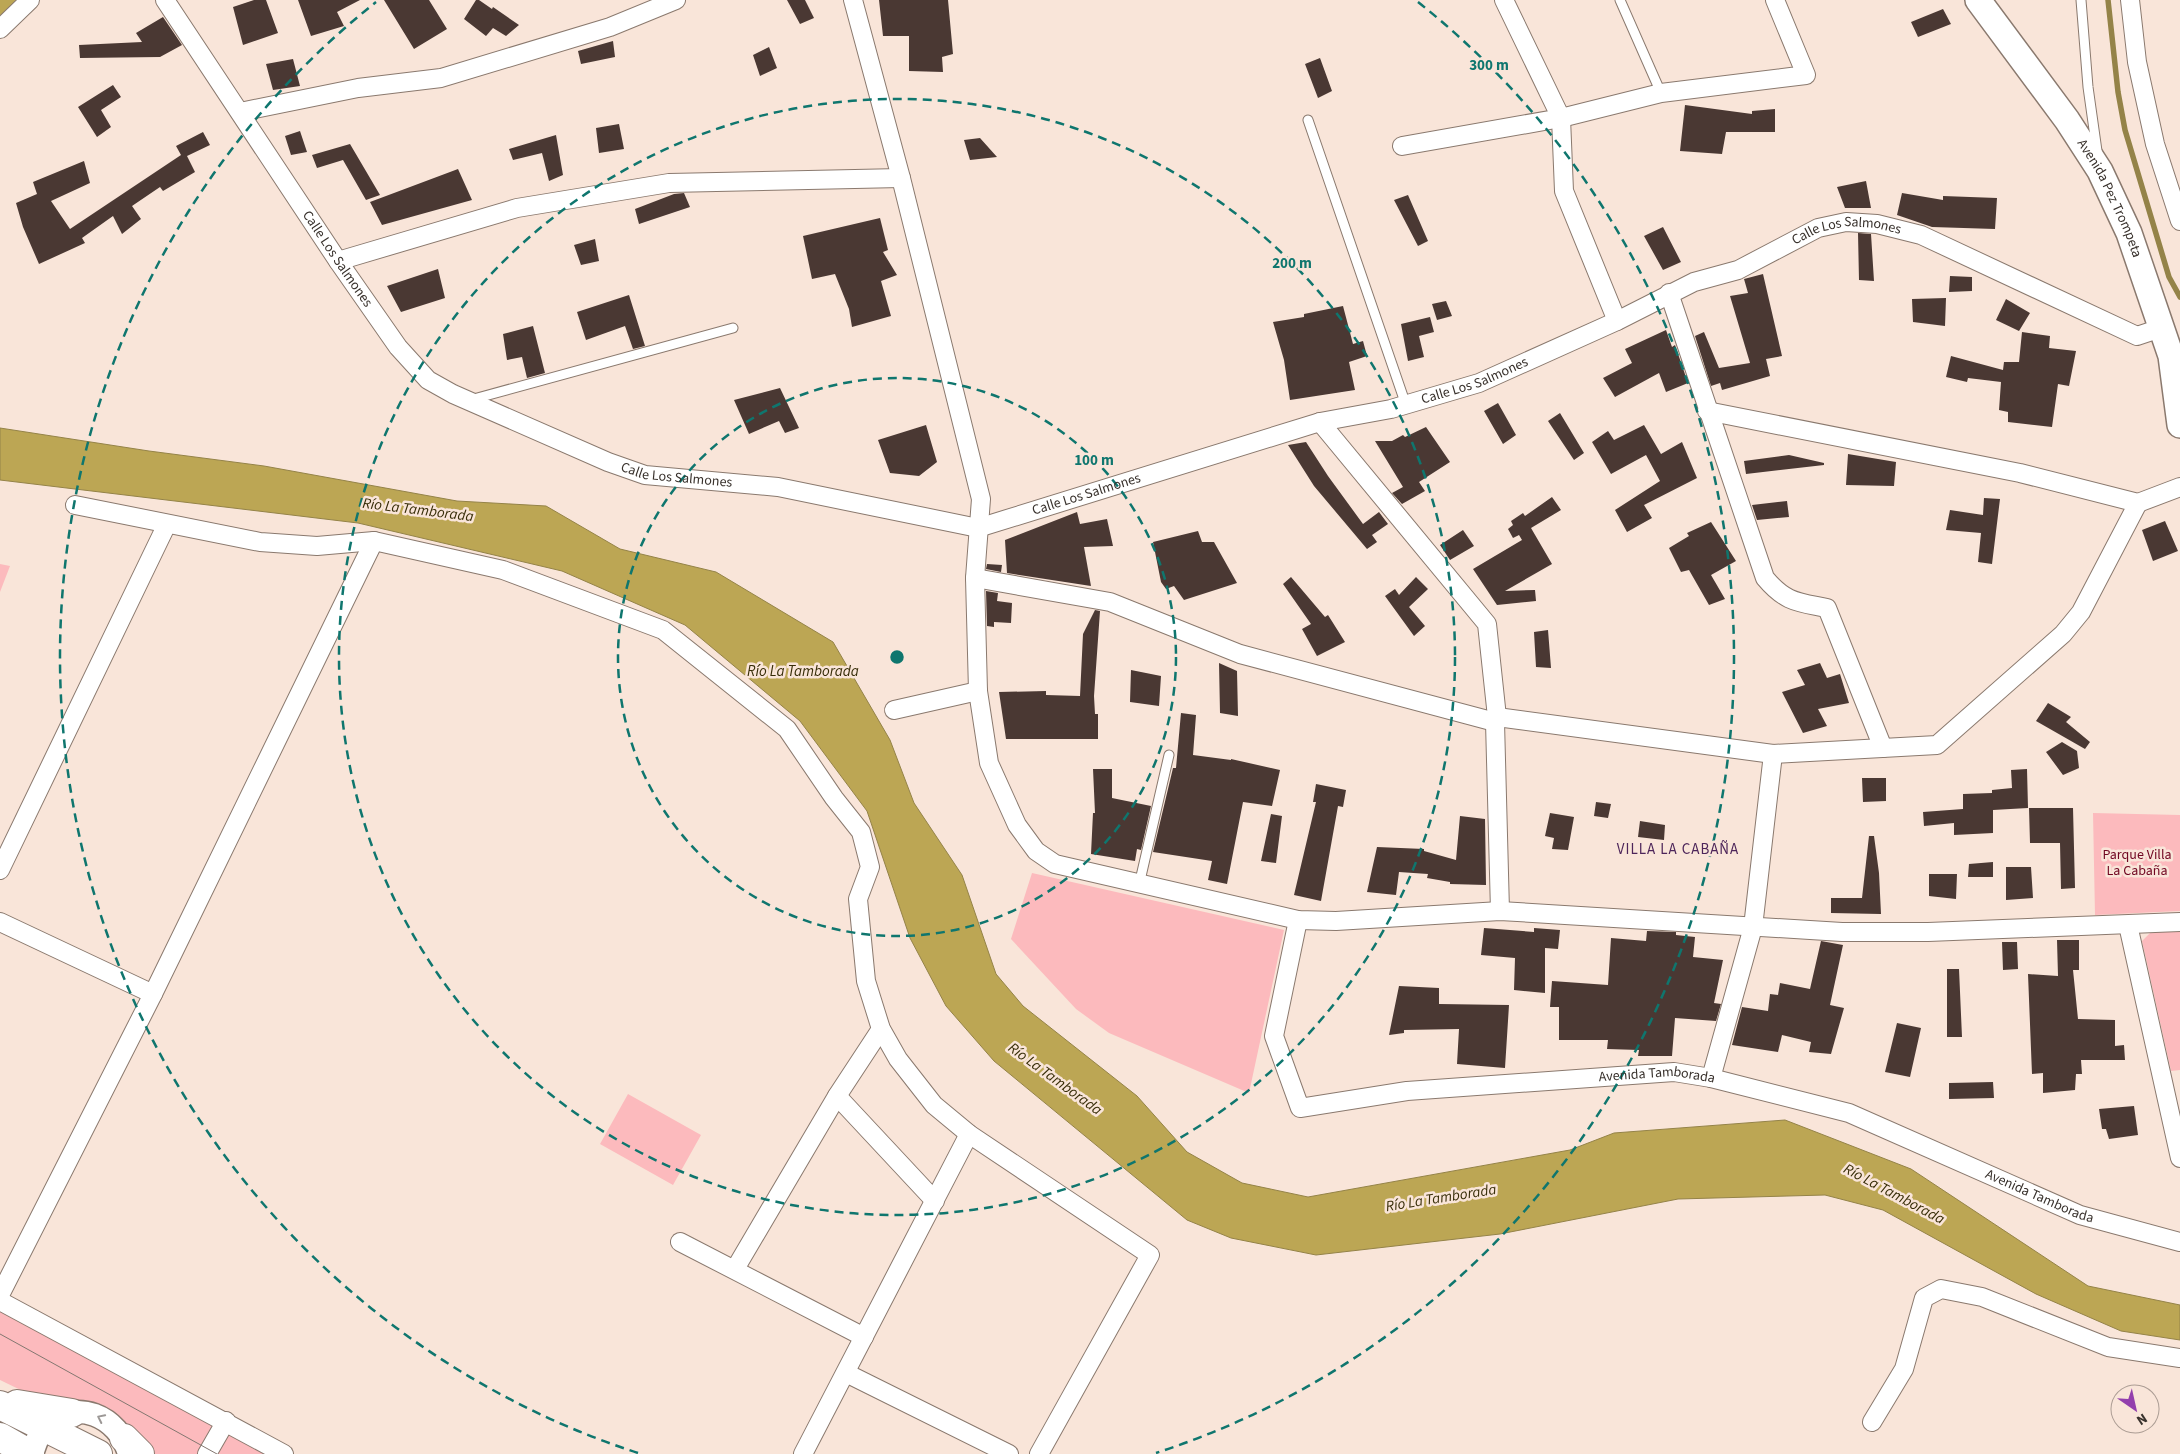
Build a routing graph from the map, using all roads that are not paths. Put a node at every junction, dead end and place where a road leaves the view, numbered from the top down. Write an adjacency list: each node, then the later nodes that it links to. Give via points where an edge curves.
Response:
1 (30, 0): 11 (street)
2 (165, 0): 13 (street, Calle Los Salmones)
3 (676, 0): 13 (street, via 610,28 440,78 358,88)
4 (853, 0): 18 (street)
5 (1504, 0): 14 (street)
6 (1620, 0): 12 (lane)
7 (1775, 0): 12 (street, via 1806,75)
8 (1978, 0): 17 (main road, Avenida Pez Trompeta, via 2067,120)
9 (2081, 0): 17 (lane, via 2088,87)
10 (2130, 0): 19 (street, via 2137,62 2155,144)
11 (0, 29)
12 (1661, 93): 14 (street)
13 (240, 112): 20 (street, Calle Los Salmones)
14 (1561, 118): 16 (street); 22 (street, via 1564,191)
15 (1308, 120): 27 (lane)
16 (1402, 146)
17 (2100, 171): 24 (main road, Avenida Pez Trompeta, via 2129,233)
18 (901, 178): 20 (street, via 669,183 517,208); 35 (street, via 981,499)
19 (2180, 221)
20 (338, 260): 26 (street, Calle Los Salmones, via 398,347 428,380)
21 (1669, 293): 22 (street, Calle Los Salmones); 24 (street, Calle Los Salmones, via 1694,282 1738,270 1818,228 1846,222 1877,224 1921,235 2137,336); 28 (street)
22 (1616, 321): 27 (street, Calle Los Salmones, via 1480,383)
23 (733, 328): 26 (lane)
24 (2161, 328): 25 (main road, Avenida Pez Trompeta)
25 (2177, 356): 30 (main road, Avenida Pez Trompeta)
26 (468, 400): 35 (street, Calle Los Salmones, via 608,462 645,474 778,487)
27 (1406, 405): 29 (street, Calle Los Salmones)
28 (1707, 411): 32 (street, via 2020,473); 41 (street, via 1765,578 1790,600 1827,608)
29 (1320, 422): 35 (street, Calle Los Salmones); 40 (street, via 1487,624)
30 (2180, 425)
31 (2180, 487): 32 (street)
32 (2138, 503): 41 (street, via 2082,612 2063,634 1937,745)
33 (75, 505): 34 (street)
34 (167, 524): 36 (street, via 260,542 316,546); 44 (street)
35 (978, 528): 37 (street)
36 (374, 541): 52 (street); 53 (street, via 503,570 663,630 787,729 861,832 870,867 858,899 866,981)
37 (975, 578): 38 (street); 40 (street, via 1110,602 1240,654)
38 (978, 691): 39 (street); 45 (street, via 989,762 1017,825 1036,851 1055,864)
39 (894, 710)
40 (1496, 720): 42 (street); 46 (street)
41 (1883, 748): 42 (street)
42 (1773, 754): 51 (street)
43 (1170, 755): 45 (lane)
44 (0, 870)
45 (1139, 885): 47 (street)
46 (1500, 911): 47 (street, via 1336,921); 51 (street)
47 (1298, 920): 54 (street, Avenida Tamborada, via 1274,1036 1300,1108 1407,1091 1624,1075 1674,1072)
48 (0, 922): 52 (street)
49 (2180, 922): 50 (street)
50 (2128, 925): 51 (street, via 1928,932); 57 (street)
51 (1753, 927): 54 (street)
52 (153, 994): 62 (street)
53 (881, 1029): 55 (street); 56 (street, via 898,1059 934,1105)
54 (1711, 1078): 60 (street, Avenida Tamborada, via 1849,1113 2080,1215)
55 (837, 1096): 58 (street); 61 (street)
56 (969, 1134): 58 (street); 82 (street, via 1150,1256)
57 (2180, 1158)
58 (935, 1202): 64 (street)
59 (680, 1242): 61 (street)
60 (2180, 1242)
61 (735, 1269): 64 (street)
62 (0, 1295)
63 (0, 1301): 69 (street)
64 (864, 1338): 66 (street)
65 (2180, 1358): 70 (street, via 2108,1347 1982,1297 1941,1289 1924,1298 1904,1369)
66 (846, 1372): 80 (street); 81 (street)
67 (0, 1403): 68 (highway); 71 (highway)
68 (72, 1413): 71 (street); 74 (street, one-way to 68, via 115,1426 102,1417)
69 (226, 1421): 78 (street); 79 (street)
70 (1872, 1422)
71 (45, 1426): 76 (street); 77 (highway)
72 (0, 1437): 76 (highway)
73 (0, 1445): 75 (highway)
74 (131, 1449)
75 (10, 1454)
76 (31, 1454)
77 (98, 1454)
78 (207, 1454)
79 (284, 1454)
80 (803, 1454)
81 (1010, 1454)
82 (1039, 1454)

